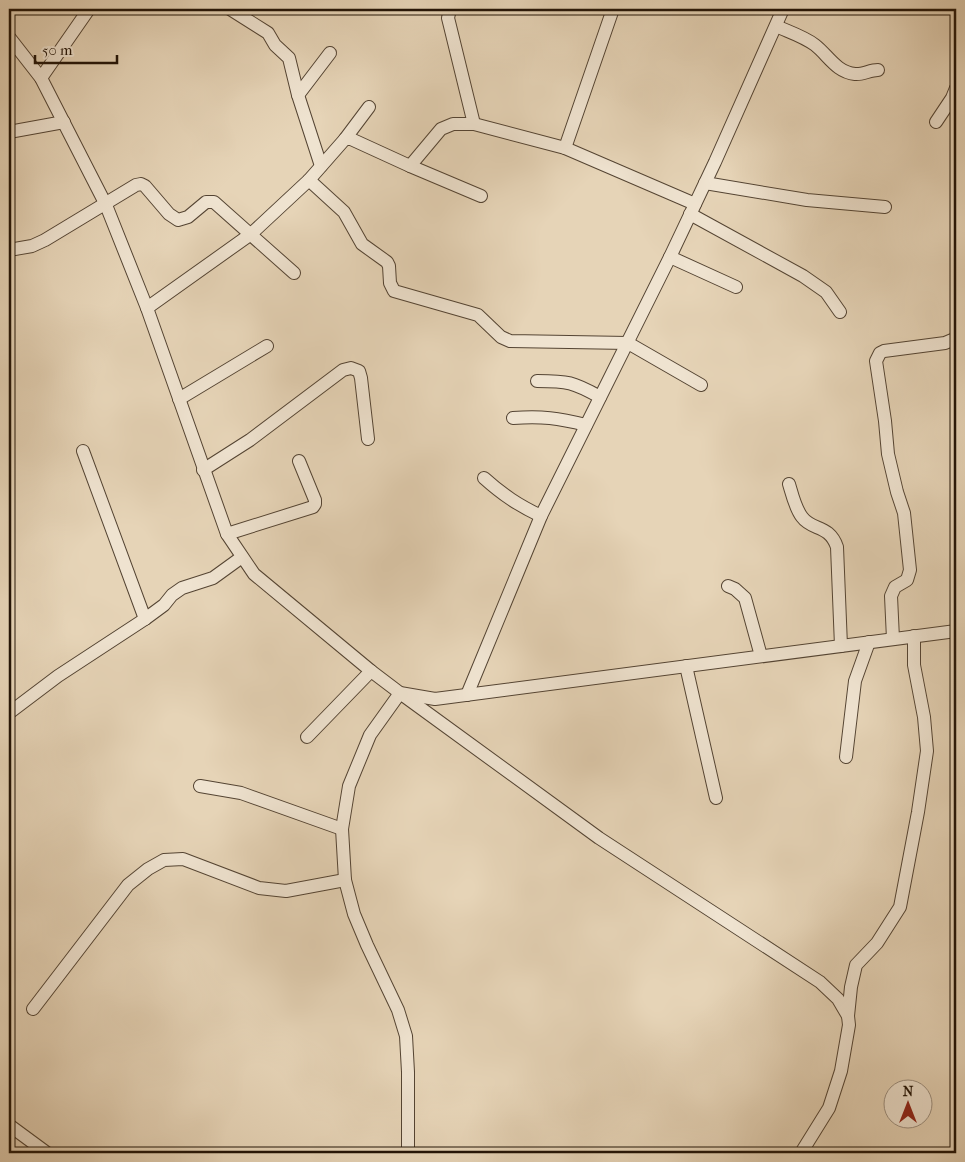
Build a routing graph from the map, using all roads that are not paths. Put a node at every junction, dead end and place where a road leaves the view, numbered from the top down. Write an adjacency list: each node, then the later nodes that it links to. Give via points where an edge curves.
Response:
1 (89, 9): 10 (street)
2 (230, 9): 12 (street, via 268,33 288,58)
3 (450, 9): 16 (street, via 448,18)
4 (613, 9): 19 (street)
5 (781, 10): 6 (street)
6 (776, 26): 9 (street, via 814,44 847,72 857,74); 23 (street)
7 (9, 37): 10 (street)
8 (330, 53): 12 (street)
9 (878, 70)
10 (41, 78): 14 (street)
11 (956, 88): 15 (street)
12 (298, 95): 20 (street)
13 (369, 107): 18 (street)
14 (64, 122): 17 (street); 25 (street)
15 (936, 122)
16 (474, 124): 19 (street); 21 (street, via 453,124 441,129)
17 (9, 132)
18 (345, 139): 20 (street); 21 (street)
19 (565, 148): 27 (street)
20 (321, 166): 22 (street)
21 (410, 166): 24 (street)
22 (309, 180): 28 (street); 36 (street, via 344,212 362,244 387,262 394,291 478,315 501,337 510,341)
23 (705, 183): 26 (street, via 798,198); 27 (street)
24 (482, 196)
25 (106, 205): 28 (street, via 141,184 178,220 188,217 210,200); 29 (street, via 45,240); 33 (street)
26 (885, 207)
27 (693, 209): 30 (street); 34 (street, via 826,292)
28 (251, 234): 31 (street); 33 (street)
29 (9, 250)
30 (670, 257): 32 (street); 36 (street)
31 (294, 273)
32 (736, 287)
33 (147, 308): 41 (street)
34 (840, 312)
35 (952, 340): 57 (street, via 884,351 876,361 888,454 904,513 910,570 907,580 895,587 891,596)
36 (628, 343): 39 (street); 40 (street)
37 (267, 346): 41 (street)
38 (537, 381): 40 (street, via 577,384)
39 (702, 385)
40 (600, 397): 43 (street)
41 (179, 399): 47 (street)
42 (513, 418): 43 (street, via 556,418)
43 (586, 425): 50 (street)
44 (368, 439): 47 (street, via 361,378 359,371 352,368 337,373 250,440)
45 (82, 452): 54 (street)
46 (299, 461): 51 (street, via 315,500 313,507)
47 (203, 470): 51 (street)
48 (484, 478): 50 (street, via 502,495)
49 (789, 484): 59 (street, via 802,518 835,539)
50 (541, 516): 64 (street)
51 (227, 534): 52 (street)
52 (242, 557): 54 (street, via 212,578 182,588); 62 (street, via 254,574)
53 (728, 586): 60 (street, via 745,598)
54 (144, 620): 65 (street, via 58,676)
55 (956, 630): 56 (street)
56 (914, 636): 57 (street); 73 (street, via 914,665 927,752 918,812 900,908 876,944 856,965)
57 (892, 639): 58 (street)
58 (869, 642): 59 (street); 67 (street, via 855,681)
59 (841, 646): 60 (street)
60 (761, 656): 61 (street)
61 (686, 666): 64 (street); 69 (street)
62 (371, 672): 63 (street); 66 (street)
63 (400, 693): 64 (street, via 435,699); 70 (street, via 370,735 349,786); 73 (street, via 599,838 820,982 838,999)
64 (467, 695)
65 (9, 713)
66 (307, 737)
67 (846, 757)
68 (200, 786): 70 (street, via 241,793)
69 (716, 798)
70 (342, 829): 71 (street)
71 (345, 880): 72 (street, via 286,892 259,888 183,858 164,860 128,885); 76 (street, via 354,914 398,1010 406,1036)
72 (33, 1009)
73 (848, 1016): 77 (street, via 841,1071 829,1108)
74 (9, 1125): 75 (street)
75 (47, 1153)
76 (408, 1153)
77 (801, 1153)

